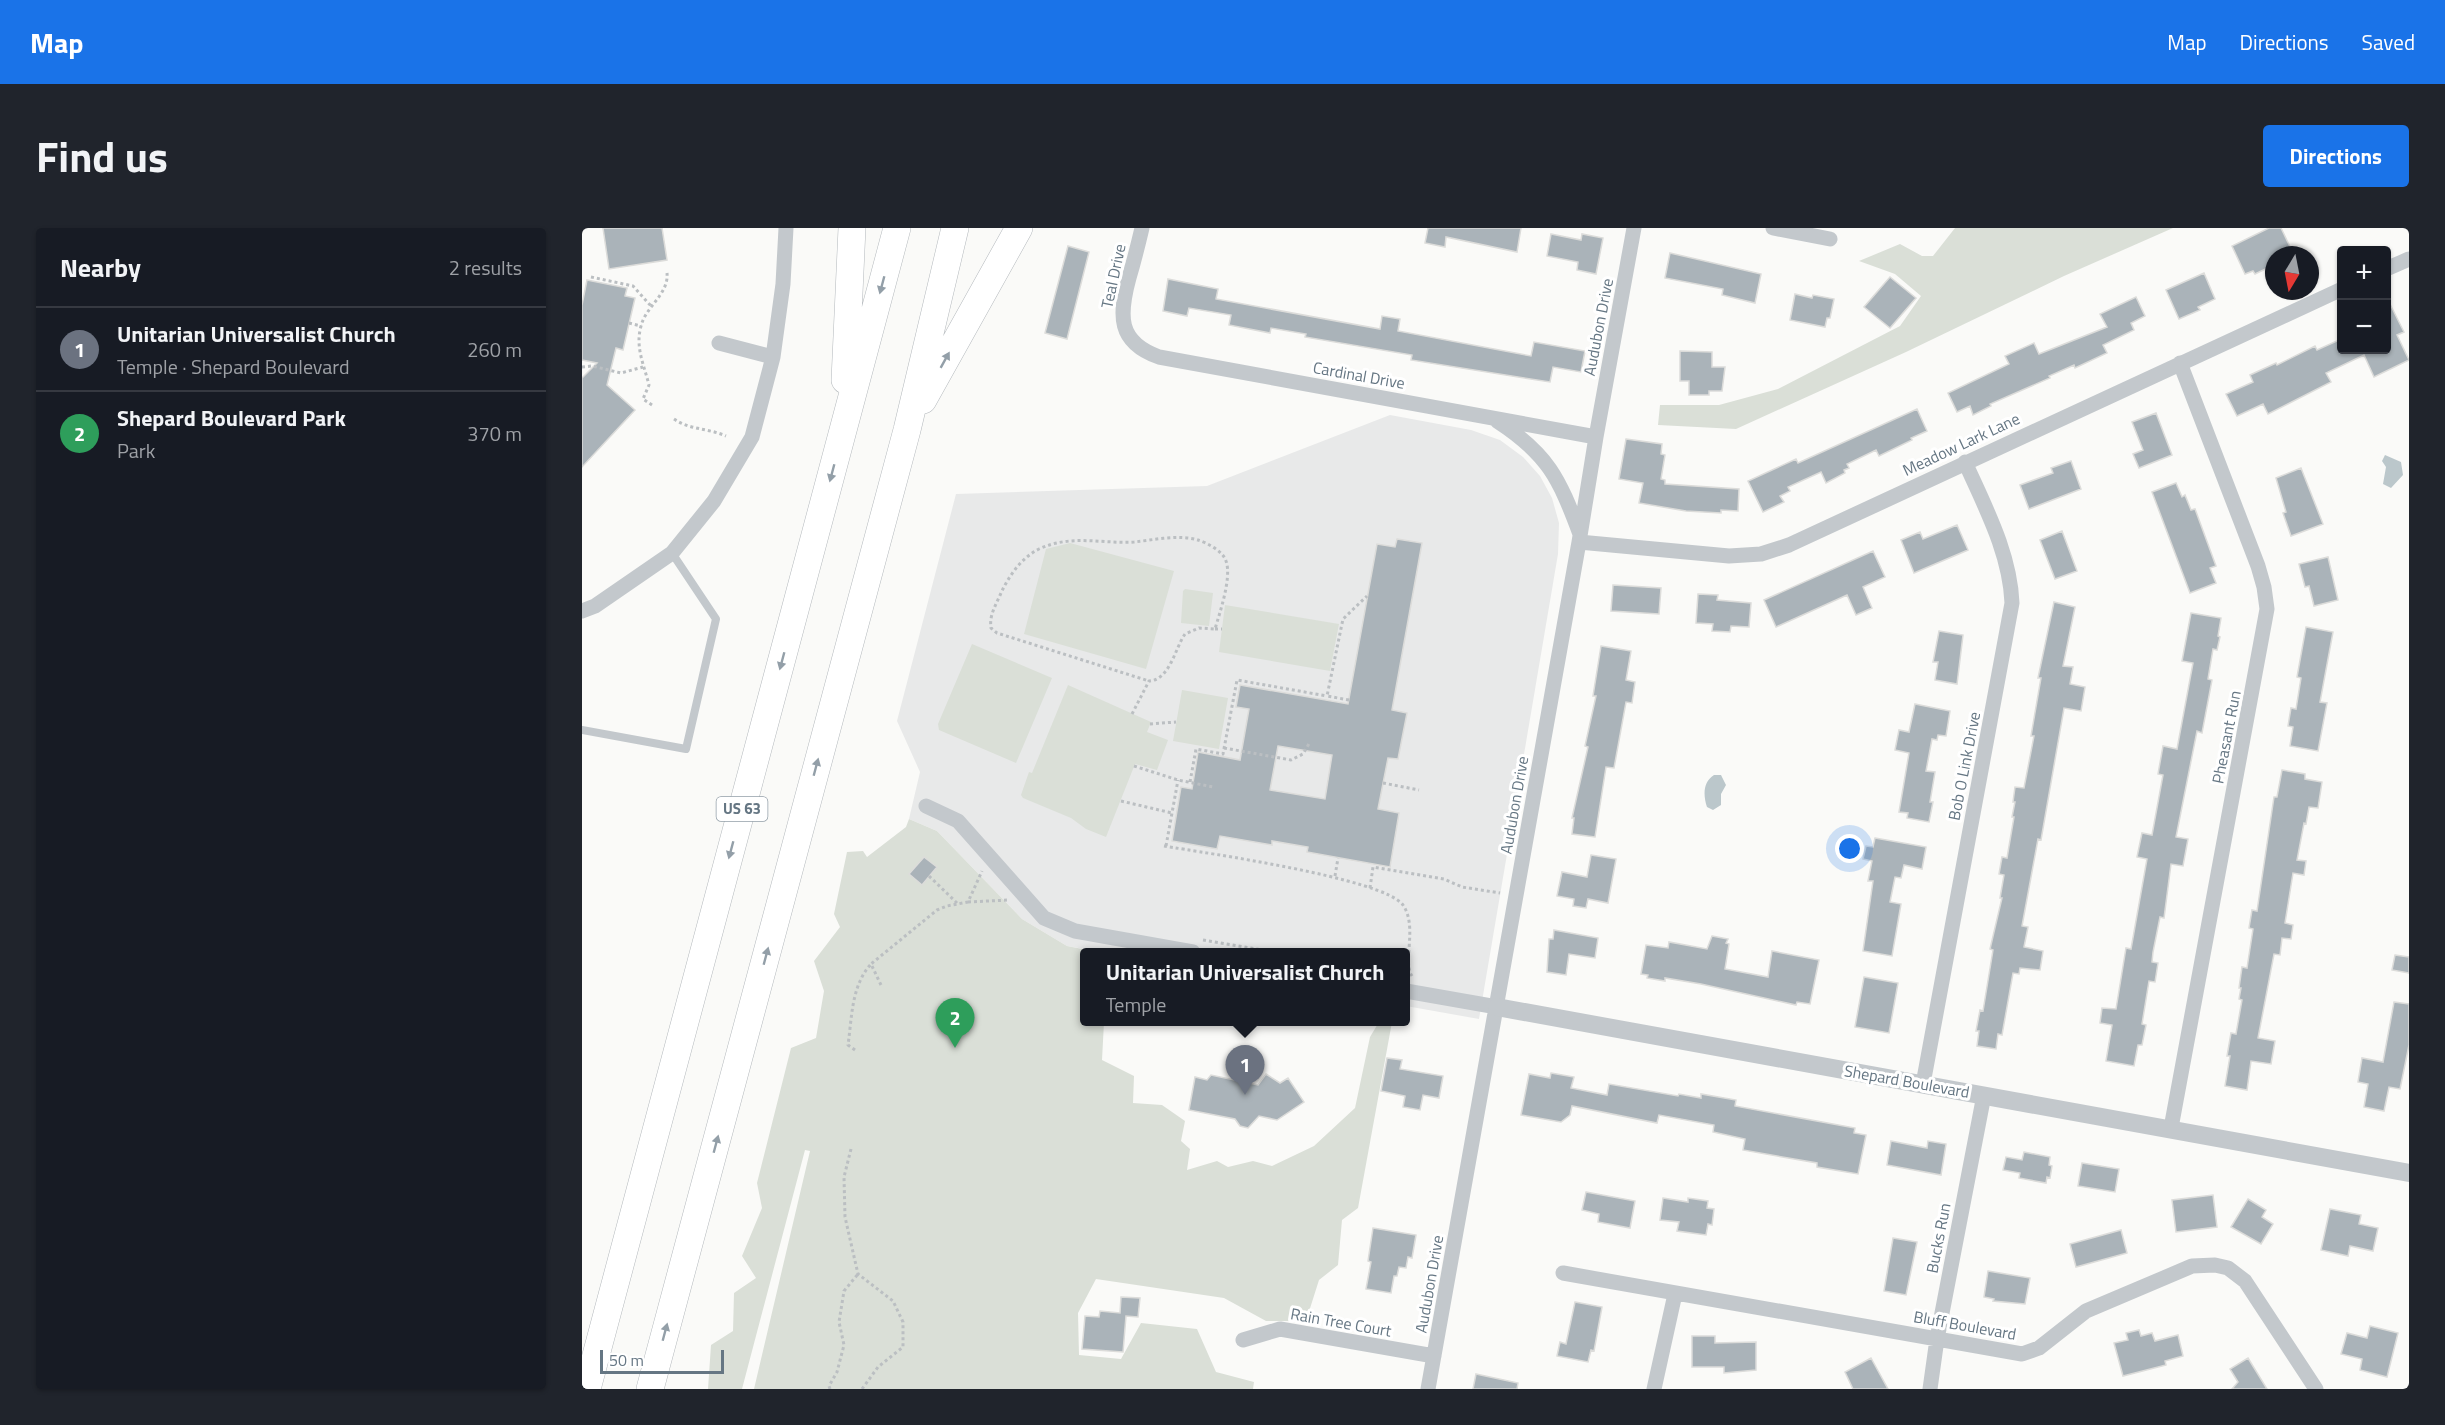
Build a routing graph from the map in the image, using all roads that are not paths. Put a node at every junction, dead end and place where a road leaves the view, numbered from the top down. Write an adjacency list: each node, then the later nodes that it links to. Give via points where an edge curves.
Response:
1 (786, 228): 15 (street)
2 (852, 228): 19 (highway)
3 (897, 228): 19 (highway, US 63, one-way to 19)
4 (955, 228): 18 (highway)
5 (1019, 228): 18 (highway, one-way to 5)
6 (1142, 228): 13 (street, Teal Drive, via 1122,311)
7 (1635, 228): 20 (street, Audubon Drive)
8 (1773, 228): 9 (street)
9 (1830, 239)
10 (2409, 259): 11 (street)
11 (2391, 267)
12 (2337, 291): 16 (street, Meadow Lark Lane)
13 (1126, 330): 17 (street, Cardinal Drive, via 1143,351 1159,357)
14 (719, 344): 15 (street)
15 (773, 357): 23 (street, via 752,436 714,501)
16 (2180, 363): 21 (street, Meadow Lark Lane); 32 (street, Pheasant Run, via 2258,566 2267,609)
17 (1492, 418): 20 (street, Cardinal Drive); 22 (street, via 1526,440 1550,467 1567,499)
18 (907, 429): 40 (highway, one-way to 18)
19 (842, 434): 39 (highway, US 63, one-way to 39)
20 (1596, 437): 22 (street, Audubon Drive)
21 (1965, 462): 22 (street, Meadow Lark Lane, via 1761,554 1729,556); 30 (street, Bob O Link Drive, via 2005,555 2012,603)
22 (1579, 538): 29 (street, Audubon Drive)
23 (672, 553): 24 (street); 25 (lane, via 716,619 686,749)
24 (582, 611)
25 (582, 729)
26 (926, 806): 27 (street, via 957,821 1044,918 1075,931)
27 (1196, 946)
28 (1410, 992): 29 (street, Shepard Boulevard)
29 (1497, 1007): 30 (street, Shepard Boulevard); 38 (street, Audubon Drive)
30 (1923, 1084): 31 (street, Shepard Boulevard)
31 (1984, 1095): 32 (street, Shepard Boulevard); 36 (street, Bucks Run)
32 (2171, 1128): 33 (street, Shepard Boulevard)
33 (2409, 1173)
34 (1563, 1273): 35 (street, Bluff Boulevard)
35 (1675, 1294): 36 (street, Bluff Boulevard); 42 (street)
36 (1938, 1339): 43 (street, Bucks Run); 44 (street, Bluff Boulevard, via 2022,1354 2030,1352 2086,1311 2192,1266 2215,1265 2228,1268 2245,1281)
37 (1243, 1340): 38 (street, Rain Tree Court, via 1280,1329)
38 (1434, 1356): 41 (street, Audubon Drive)
39 (587, 1389)
40 (650, 1389)
41 (1428, 1389)
42 (1654, 1389)
43 (1930, 1389)
44 (2316, 1389)

